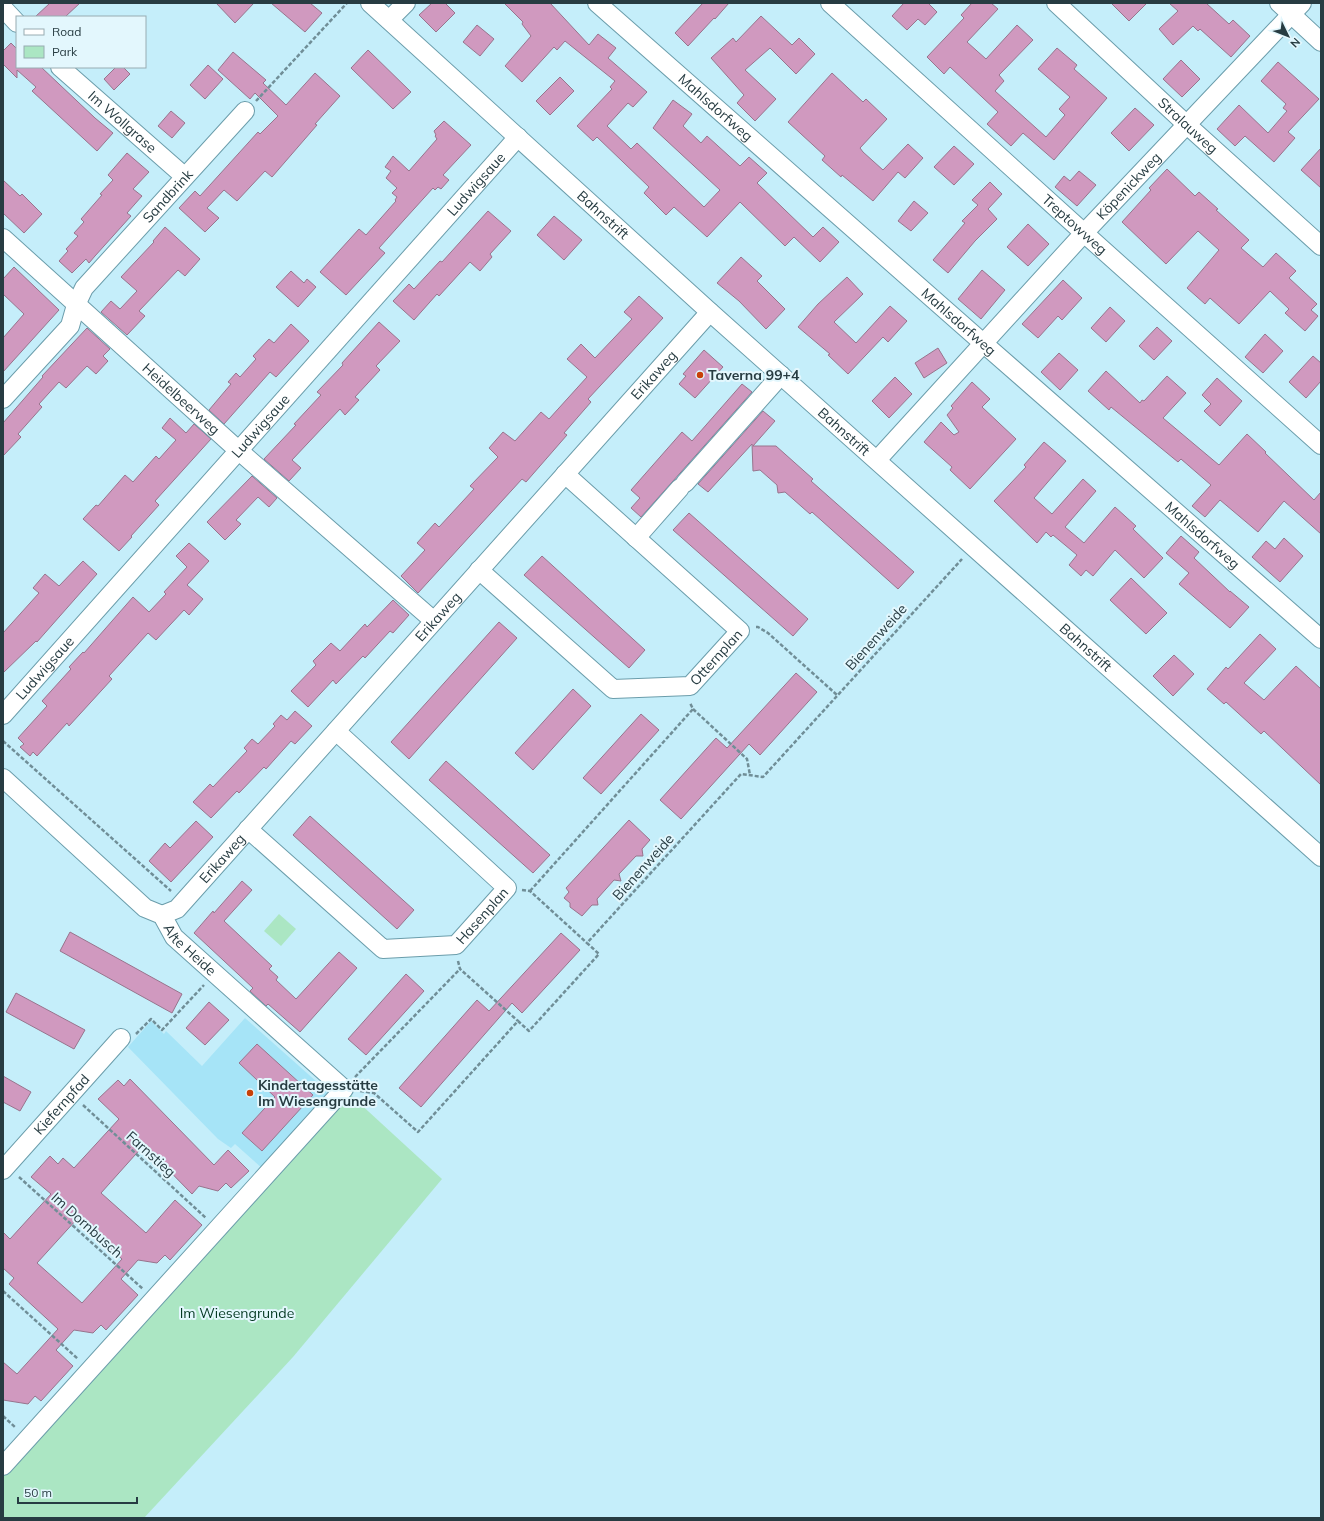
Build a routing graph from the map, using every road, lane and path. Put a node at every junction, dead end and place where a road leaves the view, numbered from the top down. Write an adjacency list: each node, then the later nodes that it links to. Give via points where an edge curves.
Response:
1 (346, 3): 13 (path)
2 (370, 3): 9 (street, Bahnstrift)
3 (406, 3): 9 (street)
4 (597, 3): 22 (street, Mahlsdorfweg)
5 (830, 3): 17 (street, Treptowweg)
6 (1056, 3): 14 (street, Stralauweg)
7 (1291, 7): 11 (street); 14 (street, Köpenickweg)
8 (3, 8): 10 (street)
9 (388, 20): 15 (street, Bahnstrift)
10 (16, 22)
11 (1321, 42)
12 (61, 68): 16 (street, Im Wollgrase)
13 (245, 111): 16 (street, Sandbrink)
14 (1186, 124): 17 (street, Köpenickweg); 19 (street, Stralauweg)
15 (518, 137): 21 (street, Bahnstrift); 26 (street, Ludwigsaue)
16 (184, 176): 20 (street, Sandbrink, via 84,288)
17 (1084, 233): 22 (street, Köpenickweg); 25 (street, Treptowweg)
18 (3, 238): 20 (street, Heidelbeerweg)
19 (1321, 246)
20 (76, 305): 24 (street, Sandbrink, via 70,326); 26 (street, Heidelbeerweg)
21 (710, 312): 23 (street, Bahnstrift); 28 (street, Erikaweg)
22 (983, 343): 27 (street, Köpenickweg); 34 (street, Mahlsdorfweg)
23 (781, 375): 27 (street, Bahnstrift); 29 (street)
24 (3, 399)
25 (1321, 445)
26 (238, 450): 32 (street, Heidelbeerweg); 38 (street, Ludwigsaue)
27 (877, 460): 30 (street, Bahnstrift)
28 (565, 474): 29 (street, Otternplan); 31 (street, Erikaweg)
29 (636, 538): 33 (street, Otternplan)
30 (973, 547): 36 (path, Bienenweide); 44 (street, Bahnstrift)
31 (479, 570): 32 (street, Erikaweg); 35 (street, Otternplan, via 613,689)
32 (434, 621): 39 (street, Erikaweg)
33 (740, 631): 35 (street, Otternplan, via 690,686); 36 (path, via 758,627 768,632)
34 (1321, 638)
35 (680, 687): 37 (path)
36 (837, 695): 41 (path, Bienenweide, via 762,777)
37 (693, 709): 41 (path, via 747,758); 46 (path)
38 (3, 715)
39 (336, 731): 43 (street, Erikaweg); 45 (street, Hasenplan)
40 (3, 741): 47 (path)
41 (750, 776): 49 (path, Bienenweide, via 741,774)
42 (3, 778): 48 (street, Alte Heide, via 145,908)
43 (248, 829): 47 (street, Erikaweg); 50 (street, Hasenplan, via 383,949)
44 (1321, 857)
45 (507, 888): 46 (path); 50 (street, Hasenplan)
46 (530, 891): 49 (path)
47 (183, 902): 48 (street, Erikaweg, via 177,909)
48 (162, 915): 52 (street, Alte Heide, via 174,937)
49 (587, 943): 53 (path, via 600,954 529,1031)
50 (456, 945): 51 (path)
51 (460, 969): 53 (path); 55 (path)
52 (214, 973): 54 (path, via 162,1030 151,1019 127,1044); 55 (street, Alte Heide)
53 (518, 1021): 55 (path, via 418,1132 374,1093)
54 (121, 1038): 56 (street, Kiefernpfad)
55 (344, 1089): 58 (street)
56 (71, 1094): 57 (street, Kiefernpfad); 58 (path, Farnstieg)
57 (5, 1168): 60 (path, Im Dornbusch)
58 (217, 1228): 60 (street)
59 (3, 1292): 61 (path)
60 (154, 1300): 61 (street)
61 (90, 1370): 62 (street)
62 (3, 1466)

